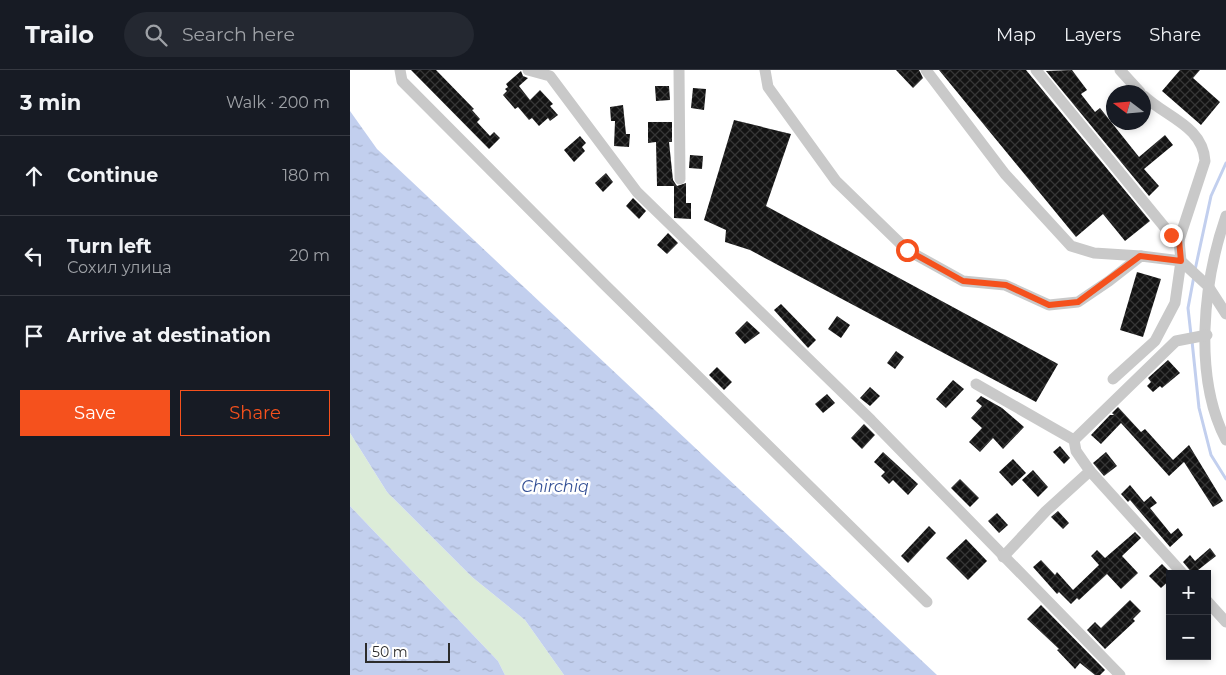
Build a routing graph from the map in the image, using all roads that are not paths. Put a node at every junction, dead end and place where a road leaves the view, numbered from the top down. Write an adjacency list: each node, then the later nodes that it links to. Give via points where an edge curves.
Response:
1 (400, 70): 26 (street, via 402,81)
2 (528, 70): 8 (street)
3 (679, 70): 11 (street)
4 (765, 70): 14 (street, via 768,87 836,181 907,250 940,270 963,281 1006,285 1049,305 1078,302)
5 (926, 70): 14 (street, via 1006,174 1071,246 1094,253)
6 (1036, 70): 13 (street, via 1171,235)
7 (1120, 70): 9 (street)
8 (554, 73): 24 (street, via 637,192 871,420)
9 (1134, 85)
10 (1151, 101): 13 (street, via 1188,127 1204,148 1202,173)
11 (680, 179)
12 (1226, 216): 16 (street)
13 (1179, 240): 15 (street)
14 (1140, 256): 15 (street)
15 (1181, 261): 16 (street); 19 (street, via 1175,303 1155,341)
16 (1208, 286): 17 (street); 18 (street)
17 (1226, 314)
18 (1207, 335): 21 (street, via 1176,341); 22 (street, via 1210,398 1216,421)
19 (1113, 379)
20 (976, 384): 21 (street)
21 (1074, 440): 23 (street, via 1076,451)
22 (1226, 440)
23 (1090, 471): 24 (street); 25 (street)
24 (1003, 557): 29 (street)
25 (1179, 570)
26 (927, 602)
27 (1211, 605): 28 (street)
28 (1226, 622)
29 (1120, 675)

